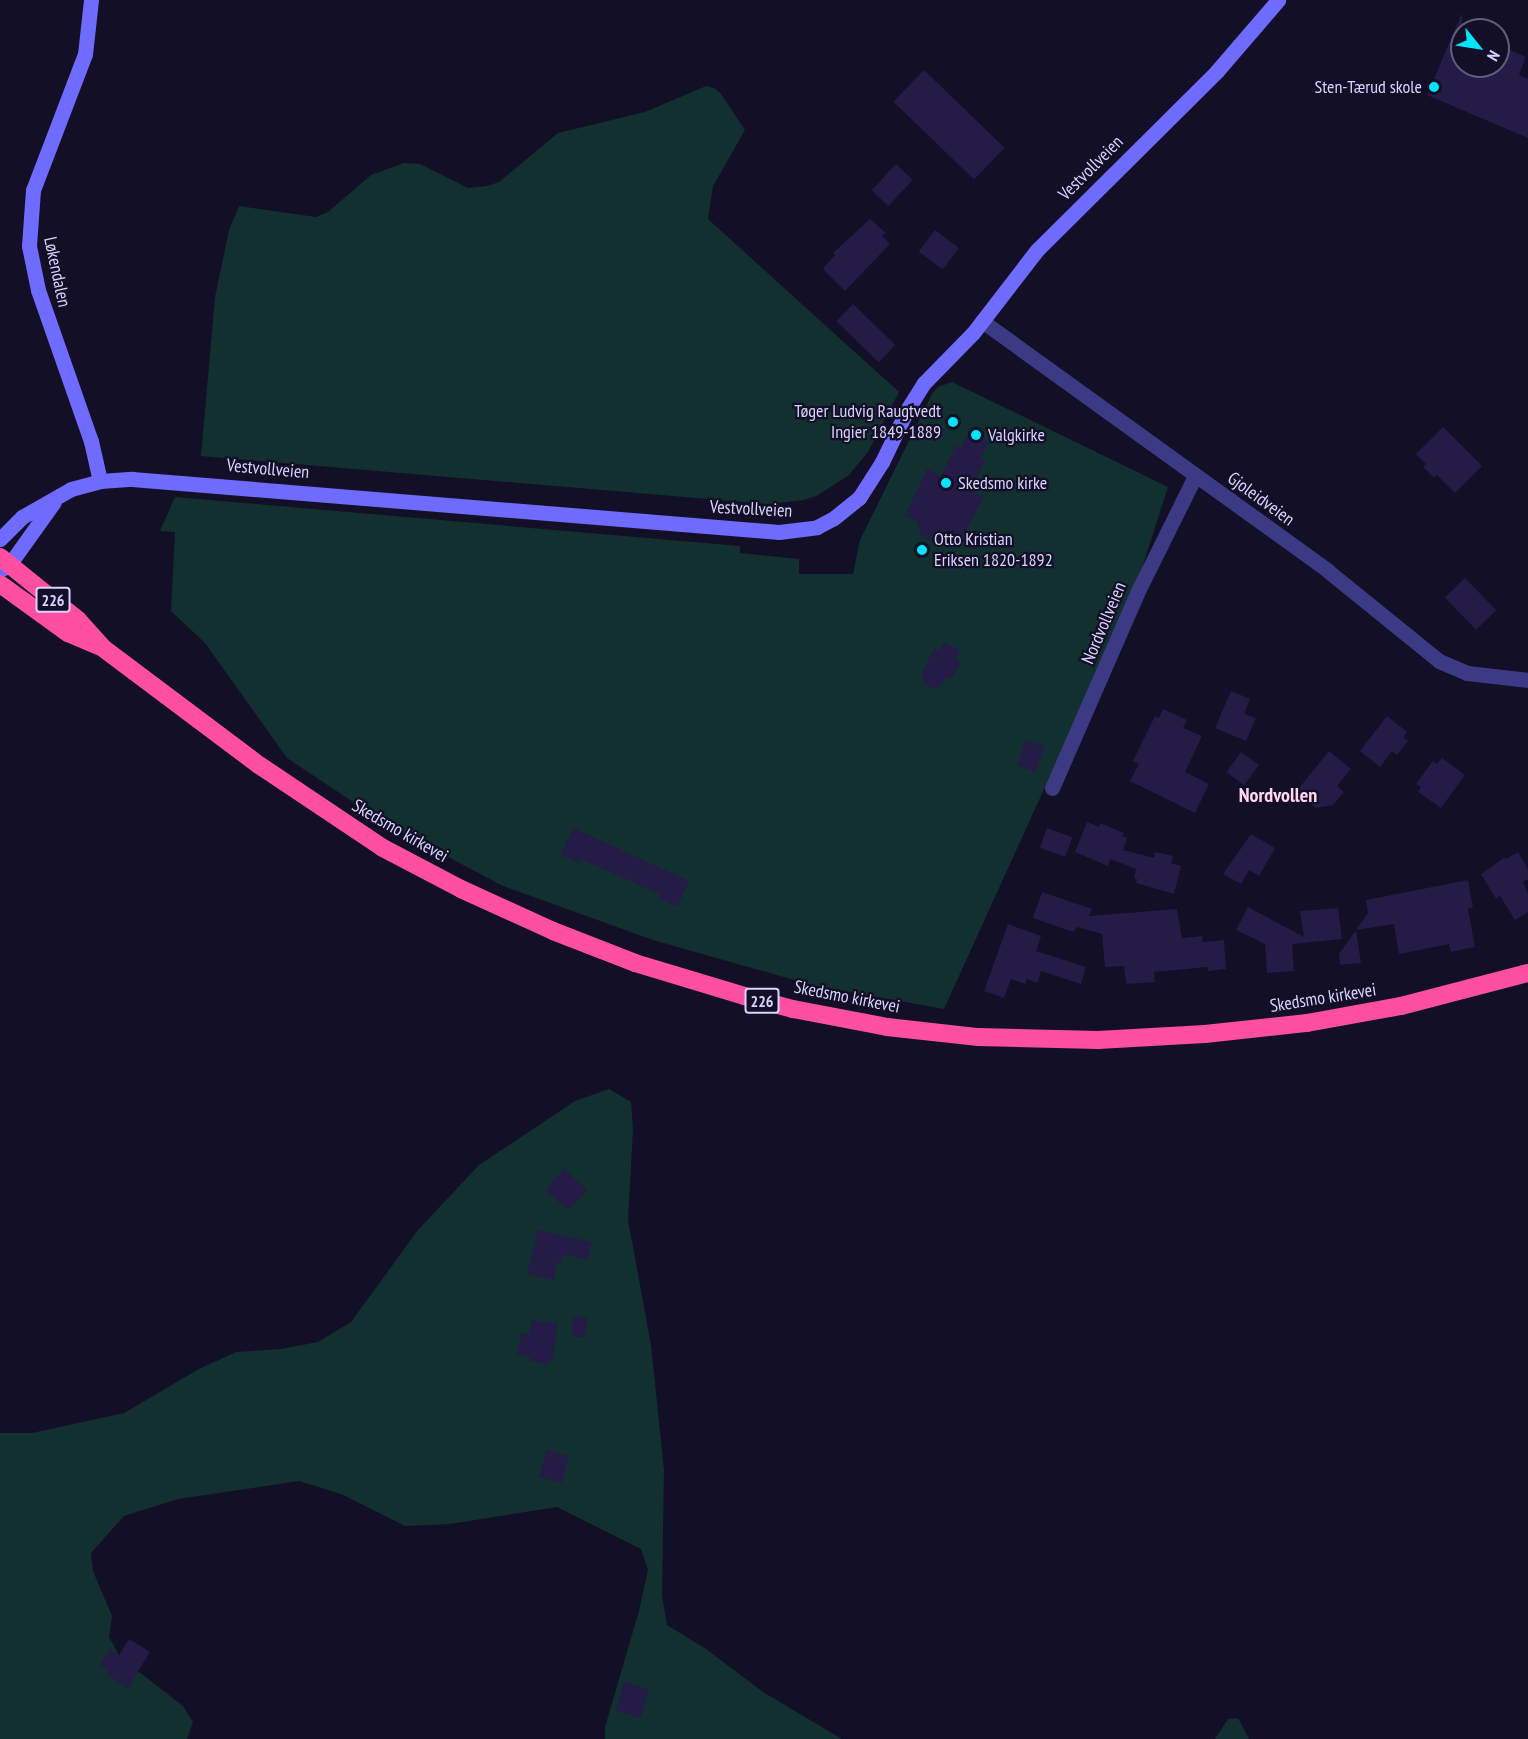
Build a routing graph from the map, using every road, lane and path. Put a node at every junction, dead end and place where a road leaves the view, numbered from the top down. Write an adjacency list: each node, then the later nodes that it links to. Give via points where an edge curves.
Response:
1 (91, 0): 5 (street, Løkendalen, via 85,54 33,190 29,246 38,290 91,441)
2 (1278, 0): 3 (street, Vestvollveien, via 1217,71 1037,250)
3 (982, 321): 4 (street, Gjoleidveien); 5 (street, Vestvollveien, via 924,383 859,498 834,518 804,530 736,529 157,479)
4 (1195, 476): 11 (street, Gjoleidveien, via 1328,571 1439,661 1467,673); 12 (street, Nordvollveien, via 1140,587)
5 (100, 481): 6 (street, Vestvollveien, via 71,489)
6 (55, 500): 7 (street, Vestvollveien, via 22,517); 8 (street, Vestvollveien)
7 (0, 539)
8 (3, 564): 10 (highway, Skedsmo kirkevei / 226, via 78,620)
9 (0, 584): 10 (highway, Skedsmo kirkevei / 226, via 68,633)
10 (103, 648): 13 (highway, Skedsmo kirkevei / 226, via 302,795 422,869 596,949 793,1009 887,1027 978,1037 1149,1038 1260,1029 1355,1015)
11 (1528, 680)
12 (1052, 788)
13 (1528, 973)

